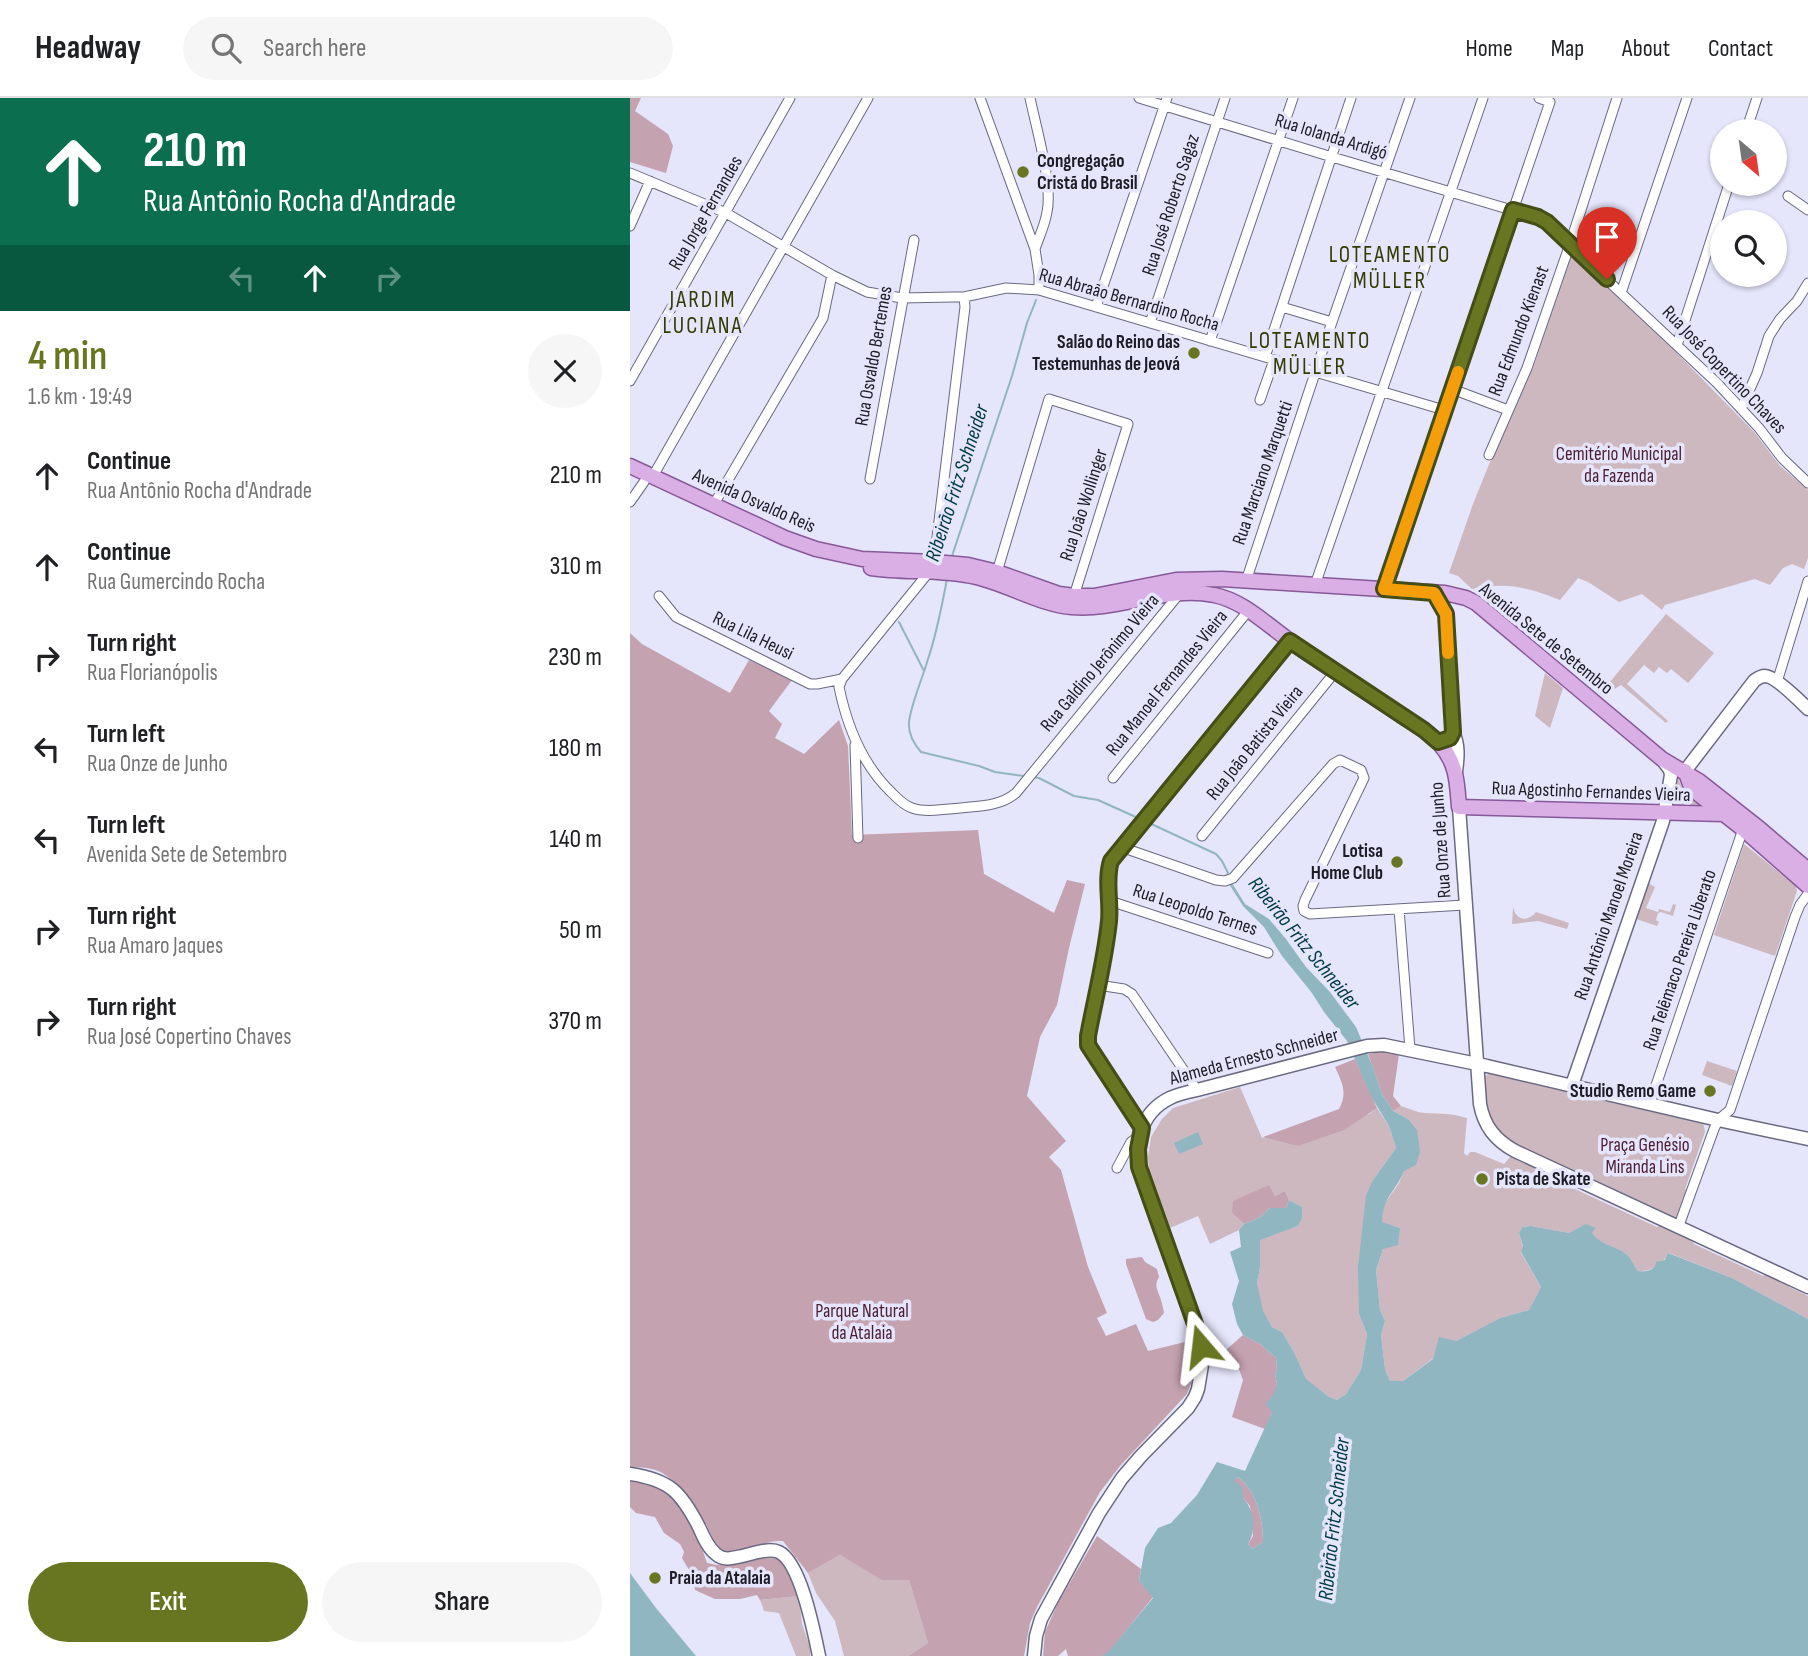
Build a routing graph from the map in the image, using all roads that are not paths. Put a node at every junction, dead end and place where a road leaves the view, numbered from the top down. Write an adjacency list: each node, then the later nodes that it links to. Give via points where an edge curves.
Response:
1 (790, 98): 28 (street, Rua Jorge Fernandes)
2 (867, 98): 32 (street)
3 (980, 98): 33 (street)
4 (1030, 98): 33 (street, via 1048,199)
5 (1139, 98): 15 (street, Rua Iolanda Ardigó)
6 (1225, 98): 17 (street, Rua José Roberto Sagaz)
7 (1293, 98): 18 (street)
8 (1351, 98): 19 (street)
9 (1410, 98): 20 (street, Rua Marciano Marquetti)
10 (1483, 98): 23 (street)
11 (1539, 98): 26 (street, via 1550,102)
12 (1617, 98): 31 (street, Rua Edmundo Kienast)
13 (1687, 98): 37 (street)
14 (1757, 98): 16 (street)
15 (1165, 102): 17 (street, Rua Iolanda Ardigó); 40 (street)
16 (1750, 119)
17 (1217, 121): 18 (street, Rua Iolanda Ardigó); 43 (street, Rua José Roberto Sagaz)
18 (1279, 140): 19 (street, Rua Iolanda Ardigó); 44 (street)
19 (1332, 158): 20 (street, Rua Iolanda Ardigó); 41 (street)
20 (1384, 171): 23 (street, Rua Iolanda Ardigó); 42 (street, Rua Marciano Marquetti)
21 (630, 173): 22 (street, Rua Abraão Bernardino Rocha)
22 (650, 181): 28 (street, Rua Abraão Bernardino Rocha); 29 (street)
23 (1451, 191): 26 (street, Rua Iolanda Ardigó); 50 (street)
24 (1725, 196): 45 (street)
25 (1788, 196): 27 (street)
26 (1513, 210): 31 (street, Rua José Copertino Chaves, via 1542,219); 49 (street)
27 (1808, 210)
28 (726, 213): 32 (street, Rua Abraão Bernardino Rocha); 48 (street, Rua Jorge Fernandes)
29 (630, 226)
30 (914, 240): 39 (street, Rua Osvaldo Bertemes)
31 (1570, 244): 37 (street, Rua José Copertino Chaves); 53 (street, Rua Edmundo Kienast)
32 (783, 246): 34 (street, Rua Abraão Bernardino Rocha); 57 (street)
33 (1035, 249): 36 (street)
34 (832, 275): 39 (street, Rua Abraão Bernardino Rocha, via 867,292); 61 (street, via 823,318)
35 (1808, 283): 52 (street, via 1773,329)
36 (1039, 290): 38 (street, Rua Abraão Bernardino Rocha, via 1006,288); 40 (street, Rua Abraão Bernardino Rocha)
37 (1621, 293): 45 (street, Rua José Copertino Chaves)
38 (964, 297): 39 (street, Rua Abraão Bernardino Rocha); 62 (street)
39 (902, 298): 58 (street, Rua Osvaldo Bertemes)
40 (1096, 307): 43 (street, Rua Abraão Bernardino Rocha)
41 (1282, 307): 42 (street); 46 (street)
42 (1332, 322): 47 (street, Rua Marciano Marquetti)
43 (1150, 323): 44 (street, Rua Abraão Bernardino Rocha)
44 (1210, 341): 46 (street, Rua Abraão Bernardino Rocha)
45 (1677, 345): 52 (street, Rua José Copertino Chaves)
46 (1270, 358): 47 (street, Rua Abraão Bernardino Rocha); 51 (street)
47 (1316, 372): 50 (street, Rua Abraão Bernardino Rocha); 65 (street, Rua Marciano Marquetti)
48 (630, 381)
49 (1452, 389): 53 (street); 54 (street)
50 (1382, 393): 54 (street, Rua Abraão Bernardino Rocha); 67 (street)
51 (1260, 400)
52 (1741, 408): 59 (street, Rua José Copertino Chaves)
53 (1508, 410): 55 (street, Rua Edmundo Kienast)
54 (1444, 411): 69 (street)
55 (1489, 454)
56 (630, 466): 57 (main road, Avenida Osvaldo Reis)
57 (642, 478): 60 (street); 61 (main road, Avenida Osvaldo Reis); 62 (main road, Avenida Osvaldo Reis, via 809,555 867,568)
58 (870, 479)
59 (1808, 483)
60 (630, 502)
61 (714, 504): 62 (main road, Avenida Osvaldo Reis, via 816,549)
62 (936, 567): 63 (main road, Avenida Osvaldo Reis); 79 (street)
63 (957, 569): 64 (main road, Avenida Osvaldo Reis); 68 (main road, Avenida Osvaldo Reis, via 1073,607 1093,607)
64 (997, 572): 73 (main road, Avenida Osvaldo Reis); 73 (street, Rua João Wollinger, via 1049,399 1128,424)
65 (1242, 581): 67 (main road, Avenida Sete de Setembro); 68 (main road, Avenida Osvaldo Reis, via 1222,579); 74 (main road, via 1230,590)
66 (1808, 581): 80 (street)
67 (1315, 585): 69 (main road, Avenida Sete de Setembro)
68 (1186, 586): 73 (main road, Avenida Osvaldo Reis, via 1176,579); 74 (main road, Avenida Osvaldo Reis); 83 (street, Rua Galdino Jerônimo Vieira, via 1008,799 982,806 914,809 885,787)
69 (1384, 589): 70 (main road, Avenida Sete de Setembro)
70 (1434, 593): 71 (main road, Avenida Sete de Setembro); 76 (main road, Rua Onze de Junho)
71 (1454, 595): 76 (main road, Rua Onze de Junho); 85 (main road, Avenida Sete de Setembro, via 1476,603)
72 (659, 596): 79 (street, Rua Lila Heusi, via 676,617 810,684)
73 (1074, 596)
74 (1230, 600): 75 (main road)
75 (1248, 611): 77 (main road); 88 (street, Rua Manoel Fernandes Vieira)
76 (1446, 614): 82 (main road, Rua Onze de Junho)
77 (1290, 641): 78 (main road); 95 (street)
78 (1335, 672): 84 (main road); 93 (street, Rua João Batista Vieira)
79 (842, 679): 83 (street, via 839,690)
80 (1777, 682): 81 (main road); 87 (main road, via 1763,676 1754,681)
81 (1808, 709)
82 (1453, 732): 84 (main road); 86 (main road, Rua Onze de Junho)
83 (854, 736): 94 (street)
84 (1438, 742): 86 (main road)
85 (1662, 759): 87 (main road, Avenida Sete de Setembro); 90 (main road, Rua Antônio Manoel Moreira, via 1671,775)
86 (1456, 771): 89 (main road, Rua Onze de Junho)
87 (1685, 771): 91 (main road, Avenida Sete de Setembro, via 1692,789); 96 (main road, Avenida Sete de Setembro)
88 (1113, 778)
89 (1459, 807): 90 (main road, Rua Agostinho Fernandes Vieira); 100 (main road, Rua Onze de Junho)
90 (1664, 814): 91 (main road, Rua Agostinho Fernandes Vieira); 106 (main road, Rua Antônio Manoel Moreira)
91 (1723, 814): 92 (main road, Avenida Sete de Setembro)
92 (1743, 829): 97 (main road, Avenida Sete de Setembro); 108 (street, Rua Telêmaco Pereira Liberato)
93 (1202, 836)
94 (858, 838)
95 (1121, 847): 99 (street, via 1108,868); 101 (street, via 1216,880 1229,880 1340,760 1362,770 1364,778 1305,900 1304,911)
96 (1808, 870)
97 (1808, 886)
98 (1808, 894): 109 (street, via 1800,905 1730,1110)
99 (1110, 901): 102 (street, Rua Leopoldo Ternes); 103 (street)
100 (1465, 905): 101 (street); 105 (main road, Rua Onze de Junho)
101 (1399, 909): 104 (street)
102 (1268, 953)
103 (1098, 985): 107 (street, via 1132,994); 110 (street, via 1088,1045)
104 (1410, 1049): 105 (main road, Alameda Ernesto Schneider); 107 (main road, Alameda Ernesto Schneider, via 1367,1046)
105 (1477, 1064): 106 (main road, Alameda Ernesto Schneider); 113 (main road, Rua Onze de Junho, via 1481,1113 1499,1141)
106 (1572, 1085): 108 (main road, Alameda Ernesto Schneider)
107 (1197, 1090): 110 (main road, Alameda Ernesto Schneider, via 1164,1101)
108 (1650, 1103): 109 (main road, Alameda Ernesto Schneider)
109 (1718, 1120): 111 (main road, Alameda Ernesto Schneider); 113 (street)
110 (1141, 1131): 112 (street); 117 (main road, via 1138,1158 1142,1177 1195,1324 1201,1346 1200,1378 1188,1408 1129,1469 1099,1513 1041,1619)
111 (1808, 1139)
112 (1117, 1168)
113 (1678, 1228): 114 (main road, Rua Onze de Junho)
114 (1808, 1287)
115 (630, 1475): 116 (main road, via 677,1492 720,1558 766,1550 778,1551 787,1559 810,1614)
116 (819, 1656)
117 (1034, 1656)

